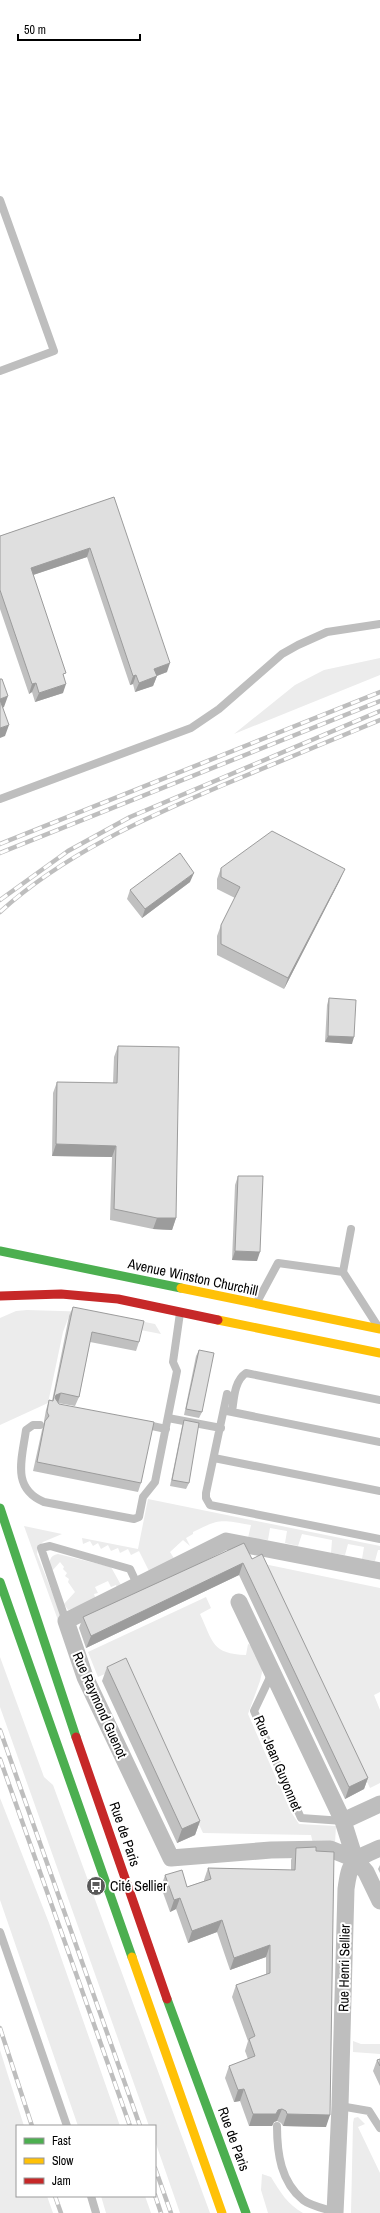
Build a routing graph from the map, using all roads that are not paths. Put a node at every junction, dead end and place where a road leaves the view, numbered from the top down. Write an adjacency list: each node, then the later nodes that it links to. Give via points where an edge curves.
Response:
1 (0, 200): 2 (lane, via 54,351)
2 (0, 372)
3 (380, 624): 4 (lane, via 327,632 298,645 282,654 219,708 191,728)
4 (0, 799)
5 (351, 1229): 8 (lane)
6 (0, 1251): 9 (main road, Avenue Winston Churchill)
7 (54, 1272): 9 (main road)
8 (343, 1272): 11 (lane, via 278,1263); 13 (lane)
9 (138, 1280): 11 (main road, Avenue Winston Churchill)
10 (0, 1296): 12 (main road, via 92,1296)
11 (256, 1304): 13 (main road, Avenue Winston Churchill)
12 (180, 1312): 14 (main road); 18 (lane, via 173,1362 177,1371)
13 (380, 1329)
14 (380, 1353)
15 (227, 1394): 17 (lane)
16 (380, 1400): 17 (lane, via 246,1373 240,1377)
17 (228, 1411): 21 (lane); 23 (lane)
18 (168, 1418): 21 (lane); 22 (lane)
19 (135, 1423): 22 (lane)
20 (40, 1425): 22 (lane, via 33,1424 26,1430 21,1473 22,1482 34,1498 134,1519 139,1517 143,1497 155,1482)
21 (220, 1428): 24 (lane)
22 (166, 1429)
23 (380, 1442)
24 (214, 1458): 25 (lane); 27 (lane, via 206,1493 210,1505)
25 (380, 1491)
26 (0, 1508): 47 (main road, Rue de Paris, via 48,1658 168,2002)
27 (380, 1540)
28 (380, 1571): 30 (street, via 226,1542)
29 (0, 1582): 46 (main road)
30 (138, 1587): 32 (street); 32 (lane, via 130,1569 50,1546 42,1548)
31 (240, 1602): 33 (street)
32 (66, 1620): 37 (street, Rue Raymond Guenot, via 85,1677 171,1858 271,1850 330,1849)
33 (273, 1670): 35 (street); 35 (lane, Rue Jean Guyonnet, via 254,1711 301,1818)
34 (380, 1804): 35 (street)
35 (343, 1821): 37 (street)
36 (380, 1848): 37 (street)
37 (355, 1859): 38 (street, via 366,1872); 40 (street, Rue Henri Sellier, via 348,1870 346,1889)
38 (380, 1901)
39 (0, 1932): 41 (lane)
40 (340, 2106): 43 (lane, via 369,2112); 48 (street, Rue Henri Sellier)
41 (67, 2125)
42 (277, 2126): 48 (lane, via 277,2145 285,2181 304,2200)
43 (380, 2128)
44 (90, 2197): 45 (lane)
45 (96, 2213)
46 (222, 2213)
47 (246, 2213)
48 (335, 2213)

